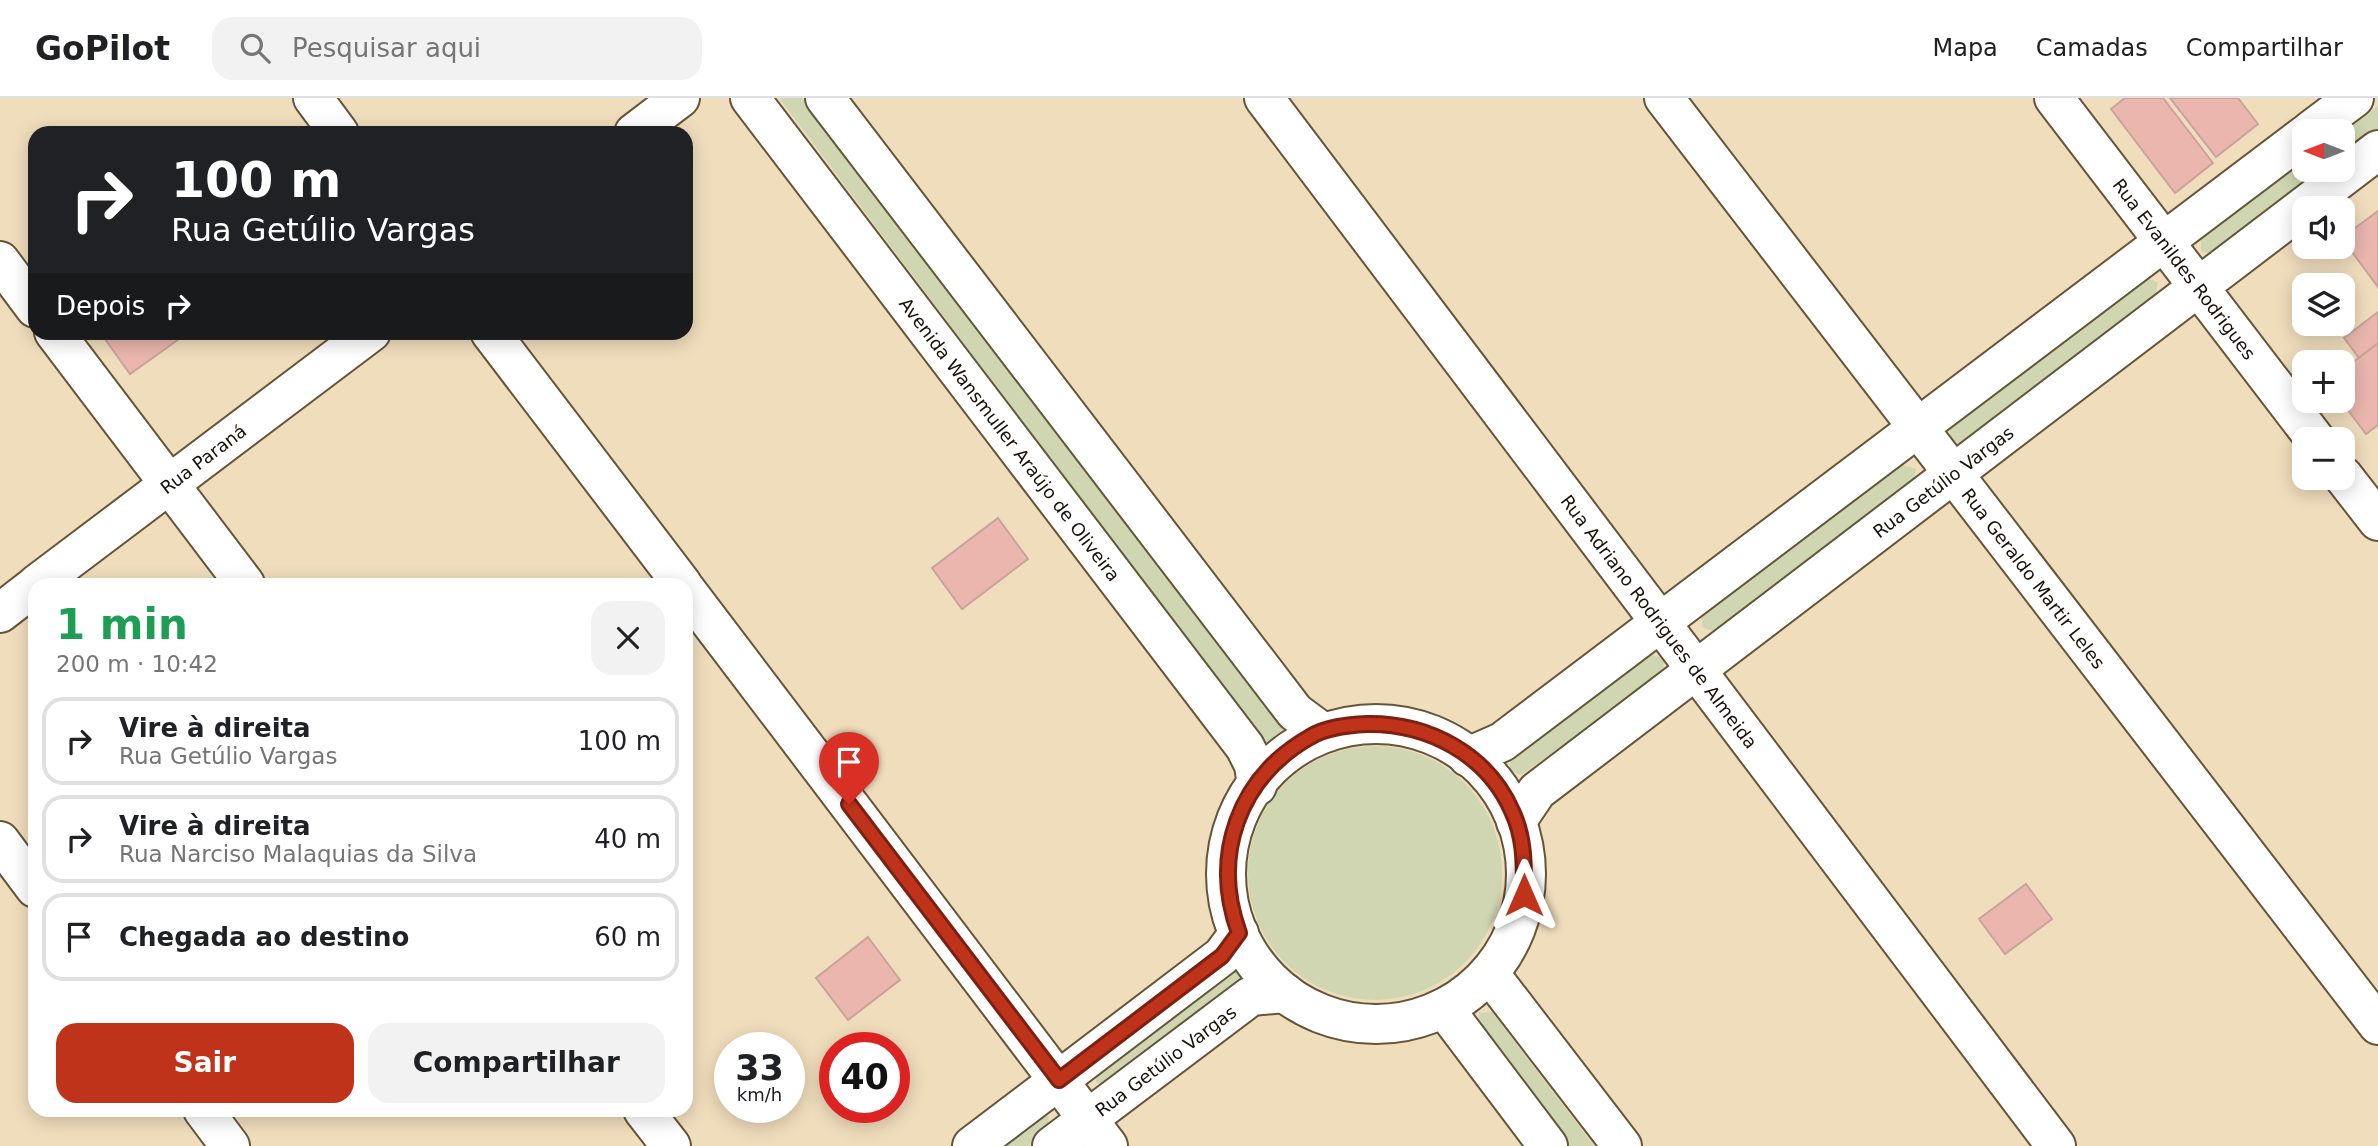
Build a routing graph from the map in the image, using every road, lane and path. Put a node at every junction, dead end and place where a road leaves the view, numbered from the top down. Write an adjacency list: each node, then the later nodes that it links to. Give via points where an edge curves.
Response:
1 (313, 98): 10 (street)
2 (680, 98): 11 (street)
3 (750, 98): 37 (street, Avenida Wansmuller Araújo de Oliveira, via 1245,747)
4 (825, 98): 35 (street, via 1295,712)
5 (1264, 98): 33 (street, Rua Adriano Rodrigues de Almeida)
6 (1664, 98): 22 (street, Rua Geraldo Martir Leles)
7 (2054, 98): 14 (street, Rua Evanildes Rodrigues)
8 (2354, 98): 9 (street)
9 (2326, 119)
10 (334, 126)
11 (643, 126)
12 (2292, 145): 14 (street)
13 (2378, 150): 16 (street, Rua Getúlio Vargas)
14 (2164, 241): 16 (street, Rua Evanildes Rodrigues); 22 (street)
15 (0, 261): 17 (street)
16 (2198, 288): 21 (street, Rua Evanildes Rodrigues); 23 (street, Rua Getúlio Vargas)
17 (28, 299)
18 (60, 340): 24 (street)
19 (360, 340): 24 (street, Rua Paraná)
20 (496, 340): 29 (street)
21 (2306, 427)
22 (1916, 429): 23 (street, Rua Geraldo Martir Leles); 33 (street)
23 (1952, 475): 34 (street, Rua Getúlio Vargas); 45 (street, Rua Geraldo Martir Leles)
24 (169, 485): 27 (street, Rua Paraná); 28 (street)
25 (2354, 490): 26 (street)
26 (2378, 521)
27 (45, 578)
28 (240, 578)
29 (677, 578)
30 (28, 591): 32 (street, Rua Paraná)
31 (693, 599): 46 (street)
32 (0, 613)
33 (1659, 623): 34 (street, Rua Adriano Rodrigues de Almeida); 36 (street, via 1502,742)
34 (1694, 671): 38 (street, Rua Getúlio Vargas, via 1537,791); 56 (street, Rua Adriano Rodrigues de Almeida)
35 (1322, 732): 36 (street, via 1350,724 1394,723 1436,735); 37 (street, via 1266,770)
36 (1468, 757): 38 (street, via 1496,782)
37 (1257, 786): 41 (street, via 1240,810 1227,856 1228,904)
38 (1516, 822): 42 (street, via 1524,852 1524,895 1512,936)
39 (0, 841): 40 (street)
40 (28, 879)
41 (1239, 933): 43 (street, via 1263,973); 46 (street, via 1222,956)
42 (1489, 972): 44 (street); 55 (street)
43 (1284, 993): 44 (street, via 1321,1014 1362,1024 1404,1022); 49 (street, Rua Getúlio Vargas, via 1251,996)
44 (1444, 1008): 54 (street)
45 (2378, 1025)
46 (1059, 1080): 49 (street); 52 (street)
47 (208, 1117): 50 (street)
48 (648, 1117): 51 (street)
49 (1098, 1133): 53 (street, Rua Getúlio Vargas)
50 (230, 1146)
51 (671, 1146)
52 (972, 1146)
53 (1052, 1146)
54 (1548, 1146)
55 (1622, 1146)
56 (2056, 1146)

